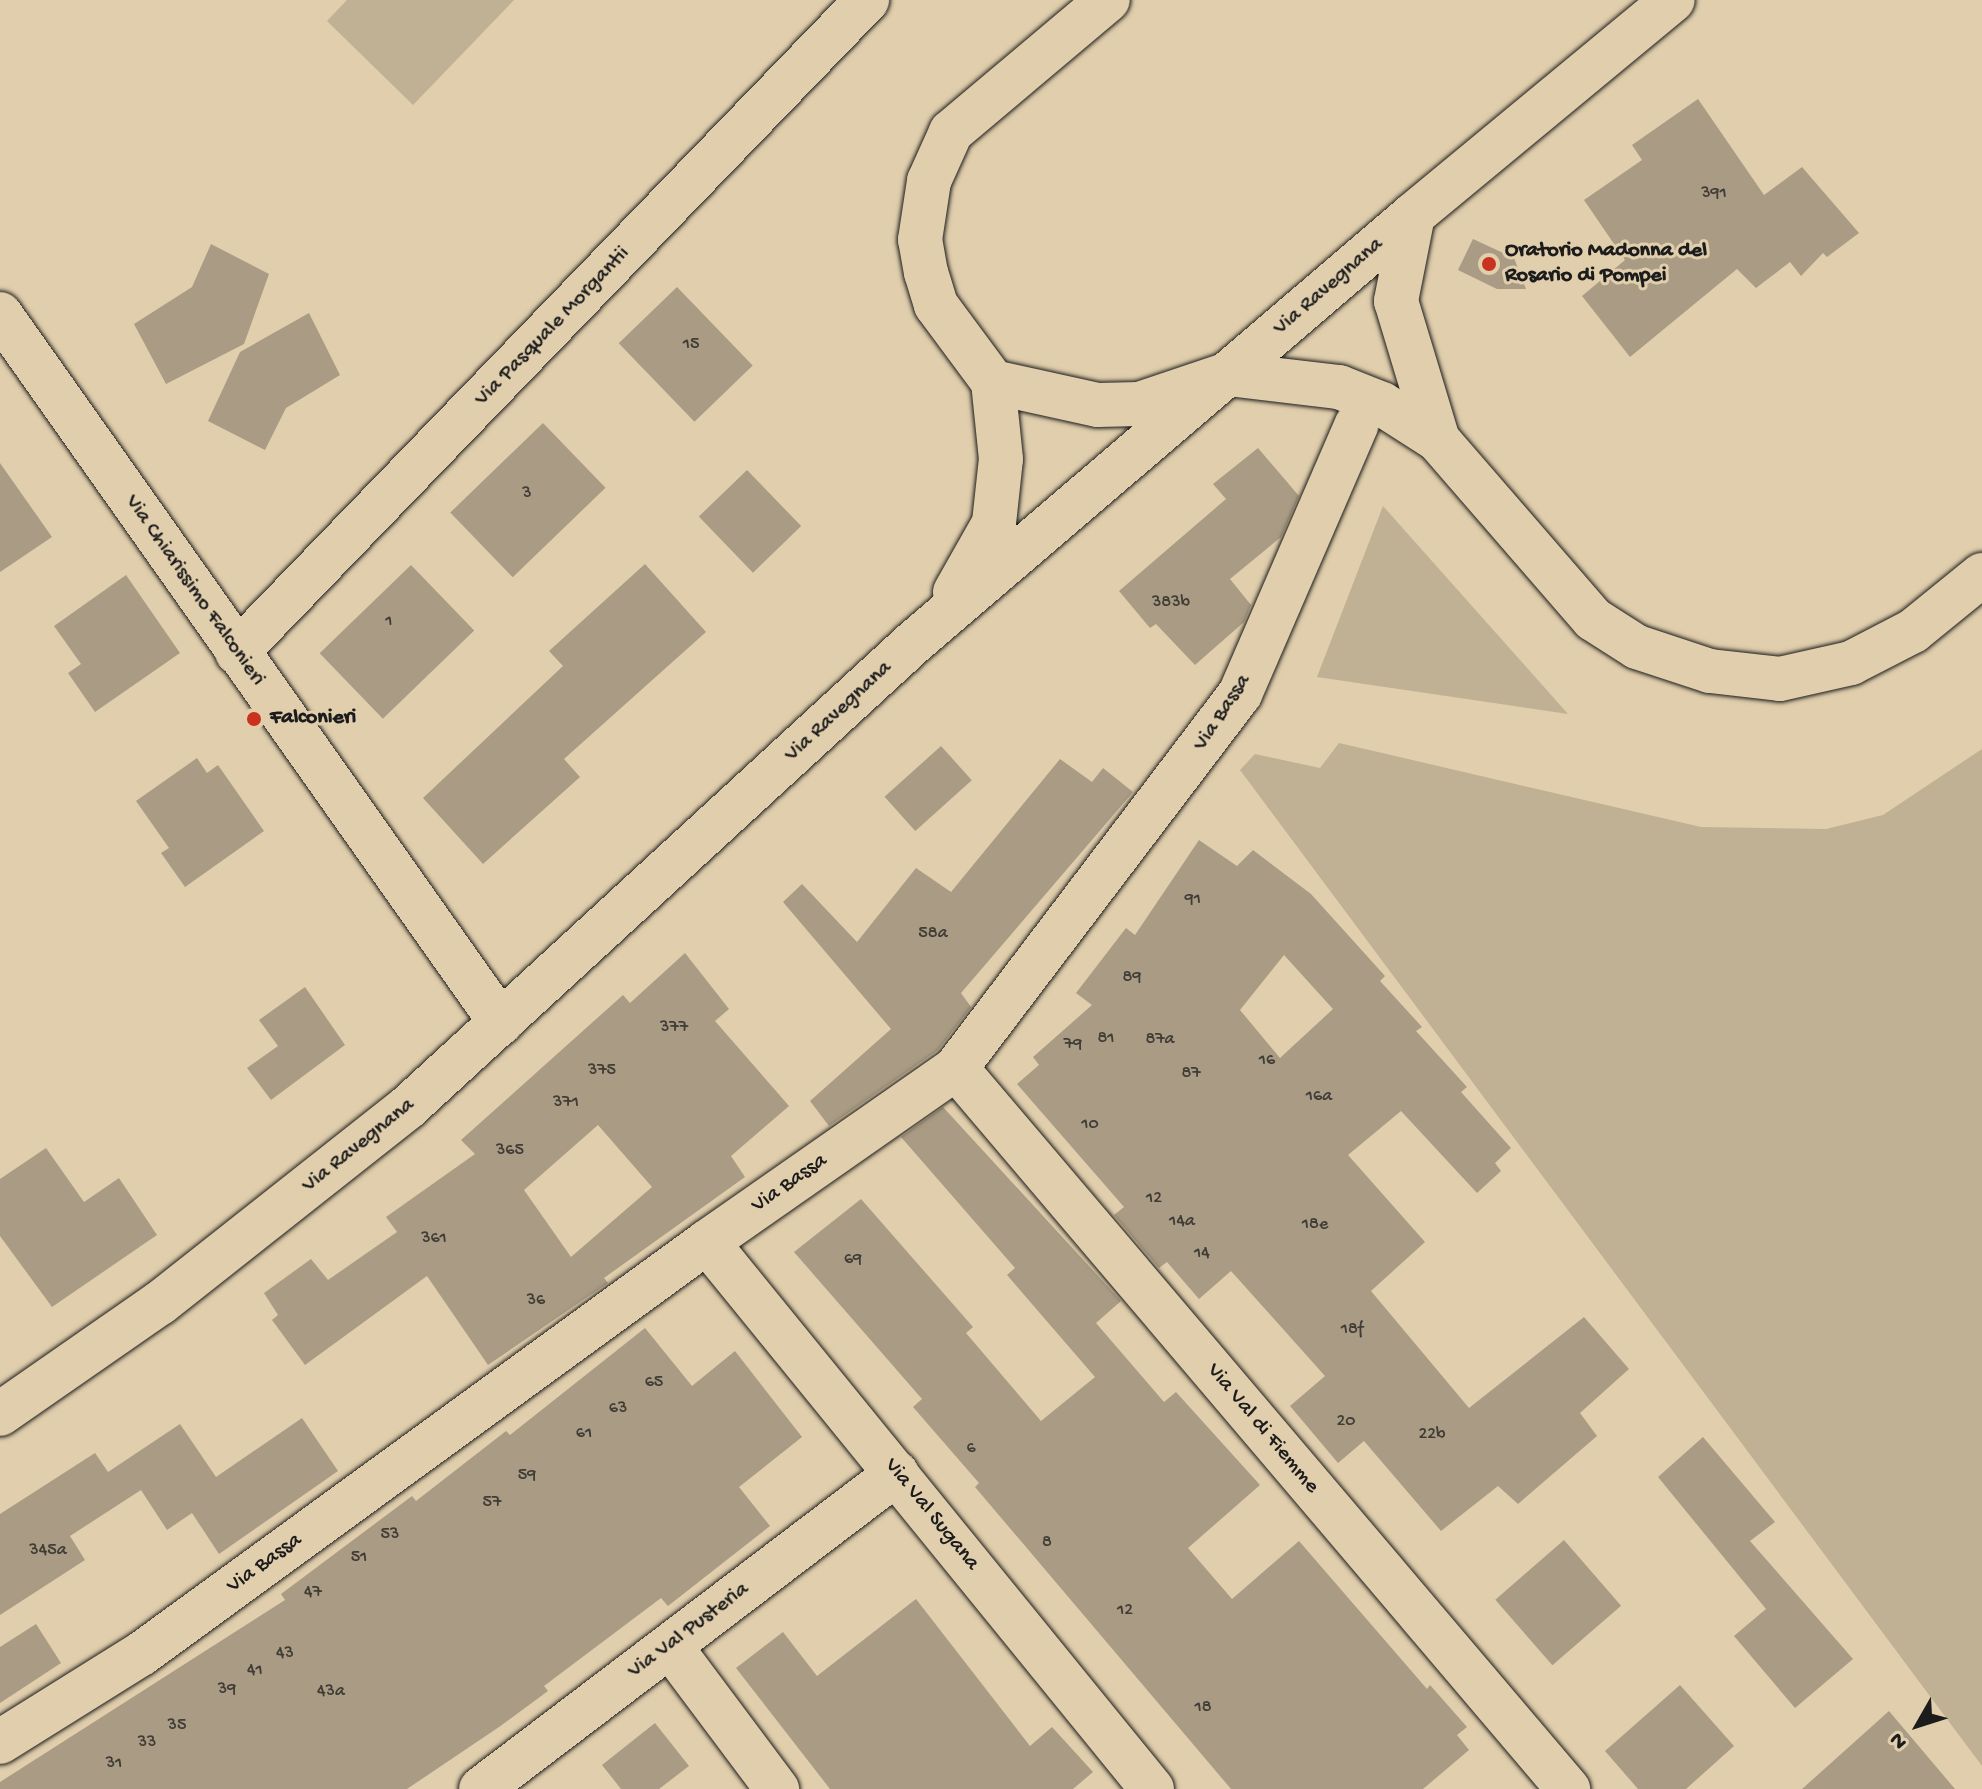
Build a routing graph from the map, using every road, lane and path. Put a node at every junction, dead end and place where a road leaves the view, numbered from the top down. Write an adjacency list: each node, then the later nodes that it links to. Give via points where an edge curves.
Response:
1 (867, 0): 12 (street, Via Pasquale Morgantii)
2 (1108, 0): 7 (street, via 951,132 929,181 920,240 936,305)
3 (1673, 0): 4 (street, Via Ravegnana)
4 (1413, 215): 6 (street, Via Ravegnana); 9 (street, via 1396,301)
5 (0, 314): 12 (street, Via Chiarissimo Falconieri)
6 (1228, 374): 7 (street, via 1139,404 1098,405); 9 (street, via 1339,387 1382,404); 11 (street, Via Ravegnana)
7 (993, 382): 11 (street, via 1001,459 994,523 965,579)
8 (1357, 424): 14 (street, Via Bassa, via 1240,694)
9 (1438, 440): 10 (street, via 1593,619 1637,647 1710,671 1780,679 1851,663 1913,631)
10 (1982, 575)
11 (913, 643): 13 (street, Via Ravegnana)
12 (237, 652): 13 (street, Via Chiarissimo Falconieri)
13 (501, 1023): 16 (street, Via Ravegnana, via 407,1108 160,1303)
14 (956, 1068): 15 (street, Via Bassa); 23 (street, Via Val di Fiemme)
15 (707, 1242): 17 (street, Via Val Sugana); 19 (street, Via Bassa, via 141,1654)
16 (0, 1414)
17 (897, 1473): 18 (street, Via Val Pusteria); 22 (street, Via Val Sugana)
18 (670, 1646): 20 (street, Via Val Pusteria); 21 (street)
19 (0, 1742)
20 (481, 1789)
21 (777, 1789)
22 (1152, 1789)
23 (1568, 1789)

